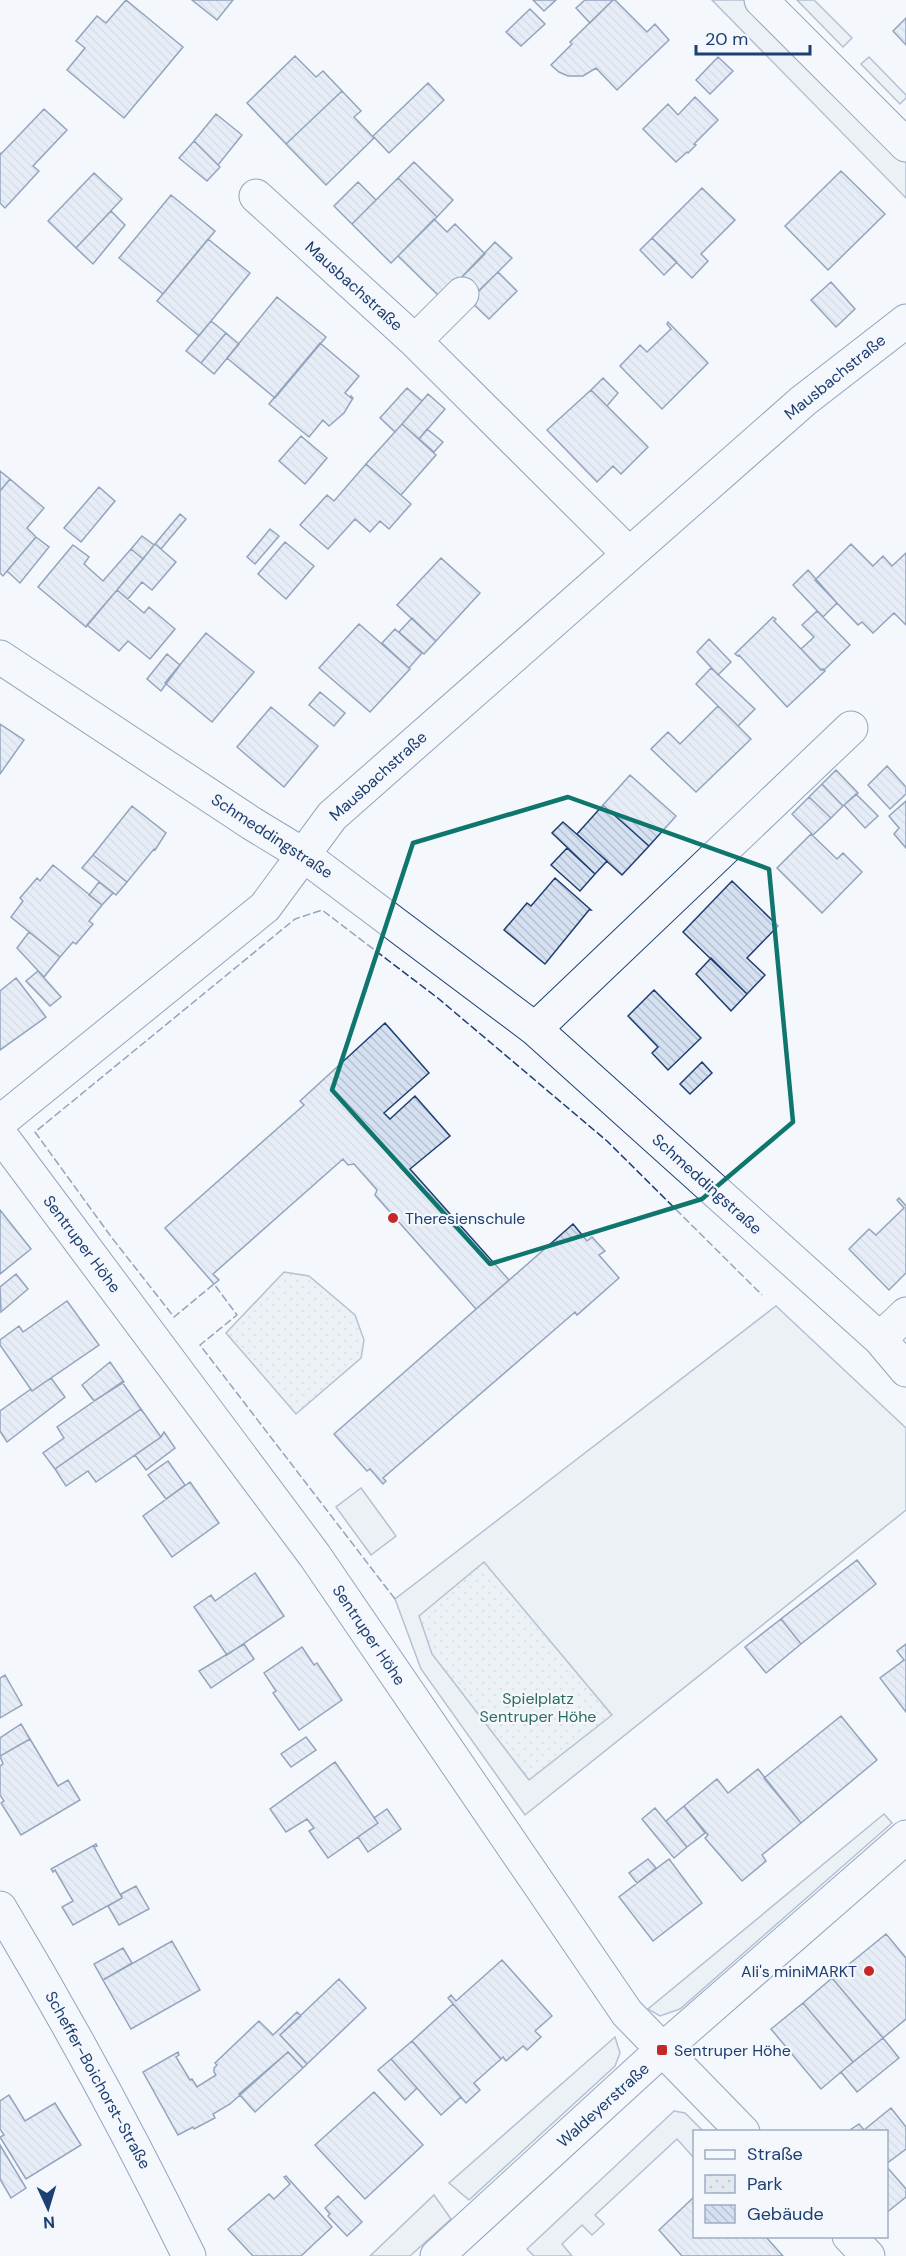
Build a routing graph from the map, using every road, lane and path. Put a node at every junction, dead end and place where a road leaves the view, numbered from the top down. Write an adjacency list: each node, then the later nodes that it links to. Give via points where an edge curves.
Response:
1 (761, 0): 2 (street)
2 (906, 145)
3 (256, 196): 6 (street, Mausbachstraße)
4 (462, 294): 6 (street)
5 (906, 321): 7 (street, Mausbachstraße, via 803,401)
6 (415, 341): 7 (street, Mausbachstraße)
7 (629, 555): 10 (street, Mausbachstraße, via 332,816)
8 (0, 657): 10 (street, Schmeddingstraße)
9 (851, 728): 11 (street)
10 (302, 854): 11 (street, Schmeddingstraße); 12 (street, Mausbachstraße, via 265,907)
11 (535, 1029): 15 (street, Schmeddingstraße)
12 (0, 1122)
13 (0, 1134): 19 (street, Sentruper Höhe, via 315,1556 627,2013)
14 (906, 1314): 15 (street)
15 (880, 1340): 16 (street, Schmeddingstraße)
16 (906, 1370)
17 (906, 1837): 19 (street, Waldeyerstraße)
18 (0, 1908): 22 (street, Scheffer-Boichorst-Straße, via 75,2036)
19 (662, 2050): 20 (street, Sentruper Höhe); 23 (street, Waldeyerstraße)
20 (741, 2130)
21 (851, 2238): 24 (street)
22 (189, 2256)
23 (437, 2256)
24 (868, 2256)

